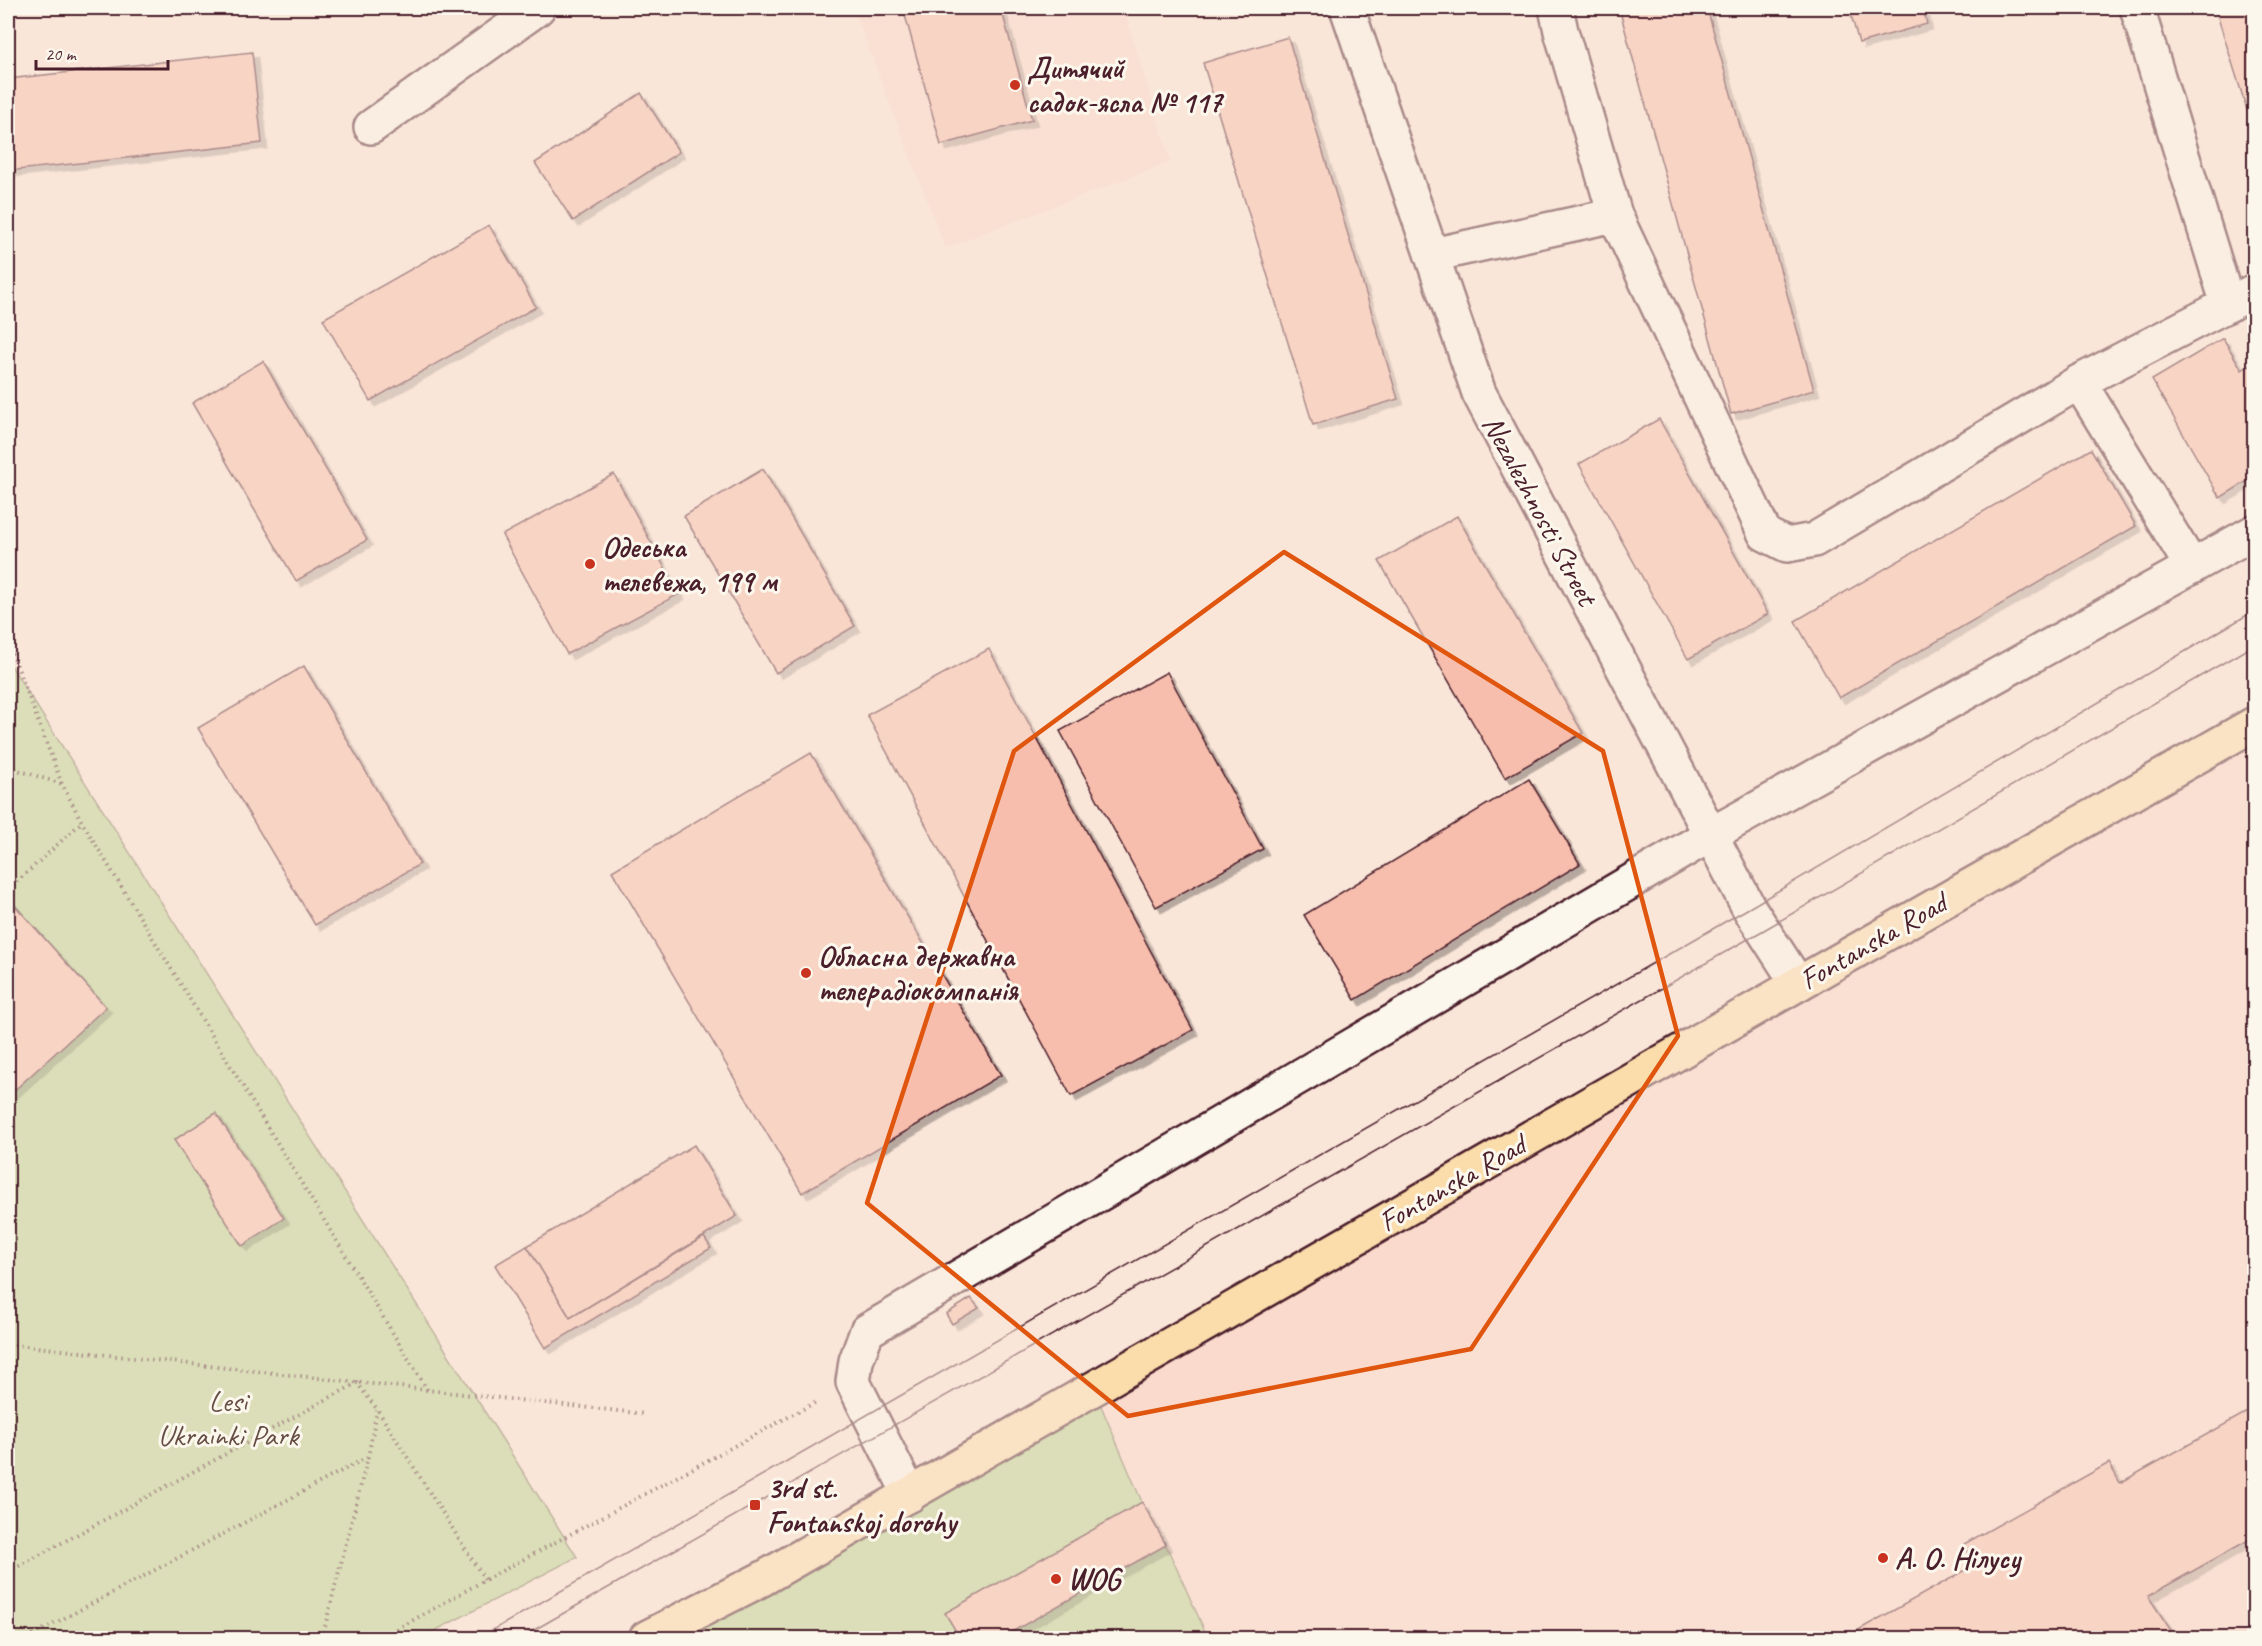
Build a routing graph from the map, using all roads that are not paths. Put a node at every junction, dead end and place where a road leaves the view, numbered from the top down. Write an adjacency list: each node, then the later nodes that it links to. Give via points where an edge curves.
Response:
1 (538, 8): 5 (street)
2 (1347, 8): 7 (street, Nezalezhnosti Street)
3 (1556, 8): 6 (street)
4 (2137, 8): 8 (street)
5 (371, 127)
6 (1615, 215): 7 (street); 9 (street, via 1765,534 1787,545 1814,540)
7 (1432, 255): 13 (street, Nezalezhnosti Street, via 1479,393)
8 (2241, 298): 9 (street)
9 (2079, 382): 11 (street)
10 (2254, 532): 11 (street)
11 (2192, 567): 13 (street)
12 (2254, 724): 14 (main road, Fontanska Road)
13 (1710, 835): 14 (street, Nezalezhnosti Street, via 1749,908); 15 (street, via 867,1331 853,1382)
14 (1798, 984): 15 (main road, Fontanska Road)
15 (910, 1495): 16 (main road, Fontanska Road, via 762,1579)
16 (646, 1638)

